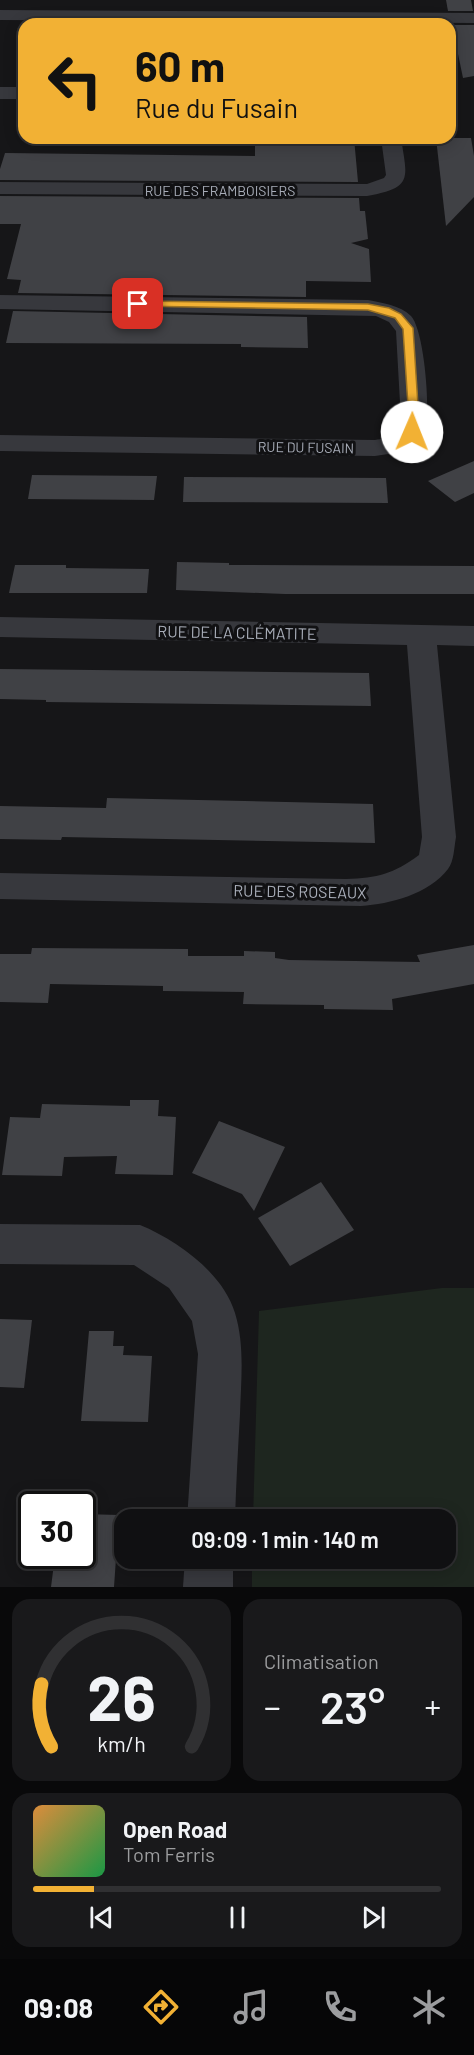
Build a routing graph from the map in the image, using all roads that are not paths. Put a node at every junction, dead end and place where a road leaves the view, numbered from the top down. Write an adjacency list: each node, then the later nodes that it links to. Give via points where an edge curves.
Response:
1 (318, 0): 3 (street)
2 (0, 15): 3 (street)
3 (318, 18): 4 (street)
4 (474, 18)
5 (0, 93): 6 (street)
6 (18, 93)
7 (392, 144): 8 (street, RUE DES FRAMBOISIERS, via 396,175 393,182 367,190)
8 (0, 188)
9 (0, 302): 10 (street, RUE DU FUSAIN, via 385,310 398,316 408,328 414,421 412,432 403,441 375,448)
10 (0, 443)
11 (0, 627): 12 (street, RUE DE LA CLÉMATITE)
12 (421, 635): 13 (street, RUE DE LA CLÉMATITE); 14 (street, RUE DES ROSEAUX, via 439,837 435,861 400,886 366,892)
13 (474, 636)
14 (0, 886)
15 (0, 1244): 16 (street, via 140,1245 184,1274 213,1313 220,1354)
16 (212, 1509)
17 (208, 1569): 18 (street)
18 (207, 1587)

